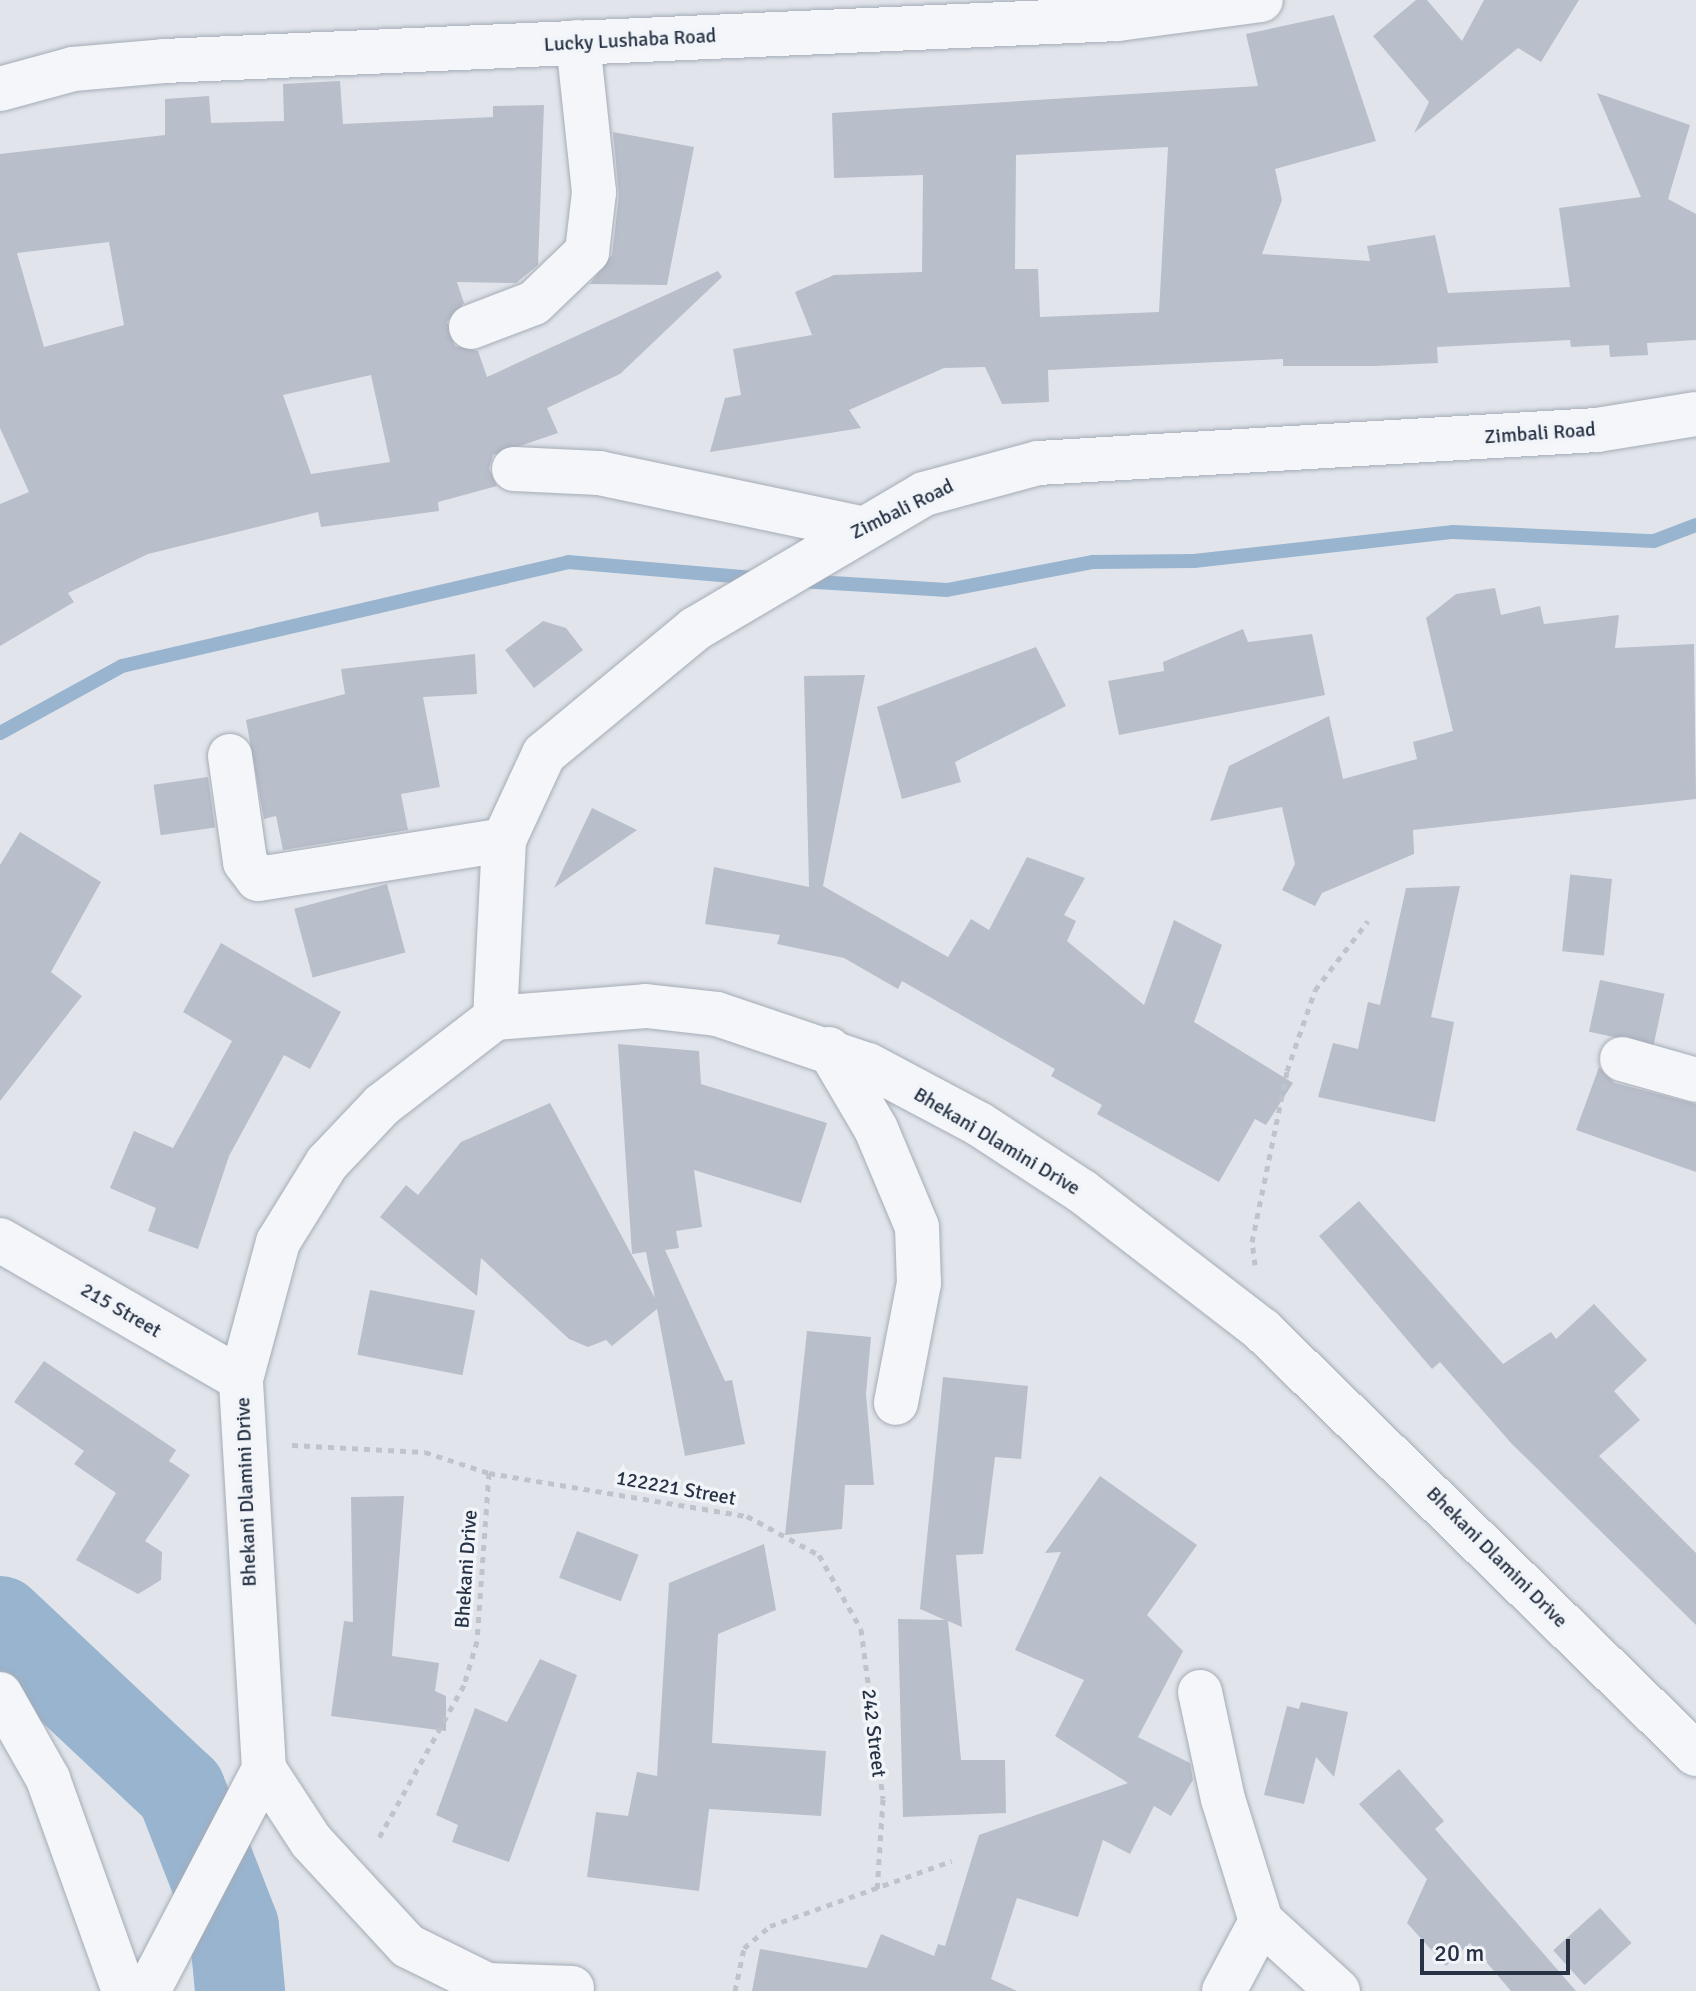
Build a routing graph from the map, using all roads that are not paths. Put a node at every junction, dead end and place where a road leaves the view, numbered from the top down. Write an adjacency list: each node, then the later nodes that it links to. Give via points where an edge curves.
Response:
1 (1261, 0): 2 (street, Lucky Lushaba Road, via 1117,19)
2 (578, 42): 3 (street, Lucky Lushaba Road, via 164,61 73,69); 4 (street, via 594,192 587,252 534,303)
3 (0, 89)
4 (471, 327)
5 (1696, 414): 7 (street, Zimbali Road, via 1597,430 1038,463 924,494)
6 (514, 469): 7 (street, via 599,473)
7 (844, 536): 9 (street, Zimbali Road, via 695,629 544,754)
8 (230, 756): 9 (street, via 245,862 258,879)
9 (504, 840): 10 (street, Zimbali Road)
10 (495, 1018): 11 (street, Bhekani Dlamini Drive, via 646,1006 717,1014); 15 (street, Bhekani Dlamini Drive, via 382,1105 303,1196 278,1242)
11 (829, 1049): 16 (street, via 876,1129 917,1227 919,1283); 19 (street, Bhekani Dlamini Drive, via 979,1124 1083,1192 1262,1330)
12 (1622, 1059): 13 (street)
13 (1696, 1080)
14 (0, 1240): 15 (street, 215 Street)
15 (241, 1379): 20 (street, Bhekani Dlamini Drive)
16 (896, 1403)
17 (1200, 1692): 21 (street, via 1226,1811)
18 (0, 1694): 23 (street, via 48,1779)
19 (1696, 1754)
20 (255, 1788): 22 (street, Bhekani Dlamini Drive, via 285,1809 408,1946 443,1968 487,1985); 24 (street)
21 (1261, 1921): 25 (street); 26 (street)
22 (572, 1988)
23 (124, 1991)
24 (148, 1991)
25 (1224, 1991)
26 (1338, 1991)

